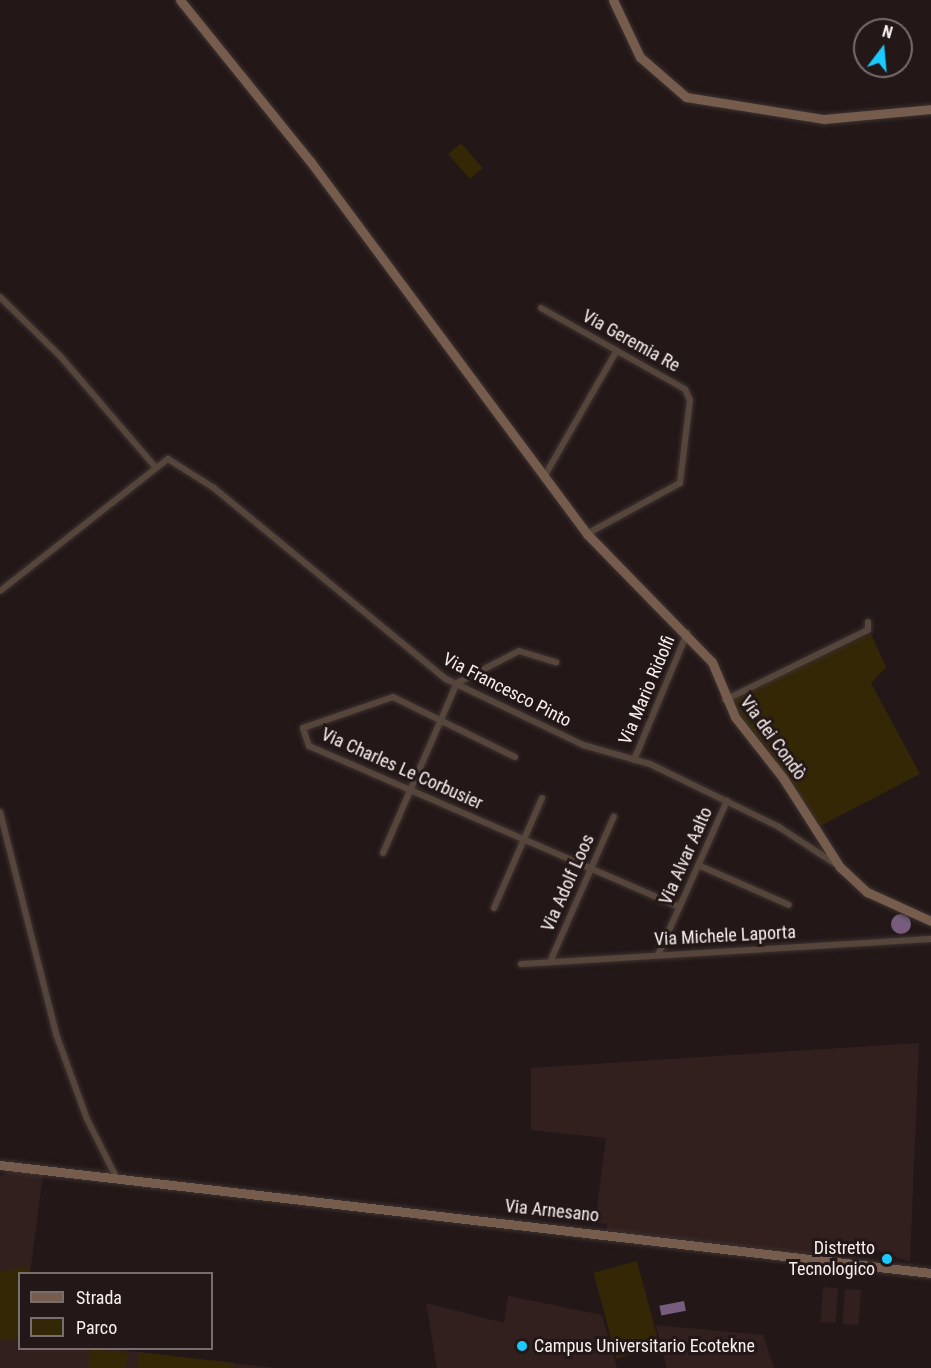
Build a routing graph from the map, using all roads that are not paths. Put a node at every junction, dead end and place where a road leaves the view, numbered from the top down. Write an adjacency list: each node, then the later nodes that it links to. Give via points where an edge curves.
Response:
1 (180, 0): 8 (street, Via dei Condò, via 310,161)
2 (613, 0): 3 (street, via 640,57 686,97 824,119)
3 (931, 109)
4 (0, 297): 7 (street, via 61,357)
5 (542, 308): 6 (street, Via Geremia Re)
6 (616, 350): 8 (street); 9 (street, Via Geremia Re, via 689,394 685,475 680,483)
7 (156, 468): 10 (street); 14 (street, Via Francesco Pinto, via 168,459 214,488 411,654)
8 (544, 478): 9 (street, Via dei Condò)
9 (587, 534): 12 (street, Via dei Condò)
10 (0, 591)
11 (868, 622): 15 (street, via 868,630)
12 (688, 632): 15 (street, Via dei Condò, via 712,662); 18 (street, Via Mario Ridolfi)
13 (556, 662): 14 (street, via 519,651)
14 (457, 683): 16 (street); 18 (street, Via Francesco Pinto, via 583,745)
15 (725, 700): 27 (street, Via dei Condò)
16 (442, 718): 17 (street, Via Charles Le Corbusier); 19 (street); 19 (street, Via Charles Le Corbusier, via 393,697 303,728 309,746)
17 (515, 757)
18 (634, 760): 21 (street, Via Francesco Pinto)
19 (410, 790): 24 (street, Via Charles Le Corbusier); 25 (street)
20 (542, 798): 24 (street)
21 (727, 801): 26 (street, Via Alvar Aalto); 27 (street, Via Francesco Pinto)
22 (0, 812): 38 (street, via 56,1034 87,1119)
23 (614, 816): 28 (street, Via Adolf Loos)
24 (524, 839): 28 (street, Via Charles Le Corbusier); 31 (street)
25 (383, 853)
26 (698, 865): 29 (street); 30 (street, Via Alvar Aalto)
27 (840, 867): 32 (street, Via dei Condò, via 867,892)
28 (591, 868): 30 (street, Via Charles Le Corbusier); 35 (street, Via Adolf Loos)
29 (789, 905)
30 (679, 907): 34 (street, Via Alvar Aalto)
31 (494, 908)
32 (931, 921)
33 (931, 939): 34 (street, Via Michele Laporta)
34 (658, 955): 35 (street, Via Michele Laporta)
35 (550, 962): 36 (street, Via Michele Laporta)
36 (521, 964)
37 (0, 1165): 38 (street, Via Arnesano)
38 (117, 1179): 39 (street, Via Arnesano)
39 (931, 1273)

